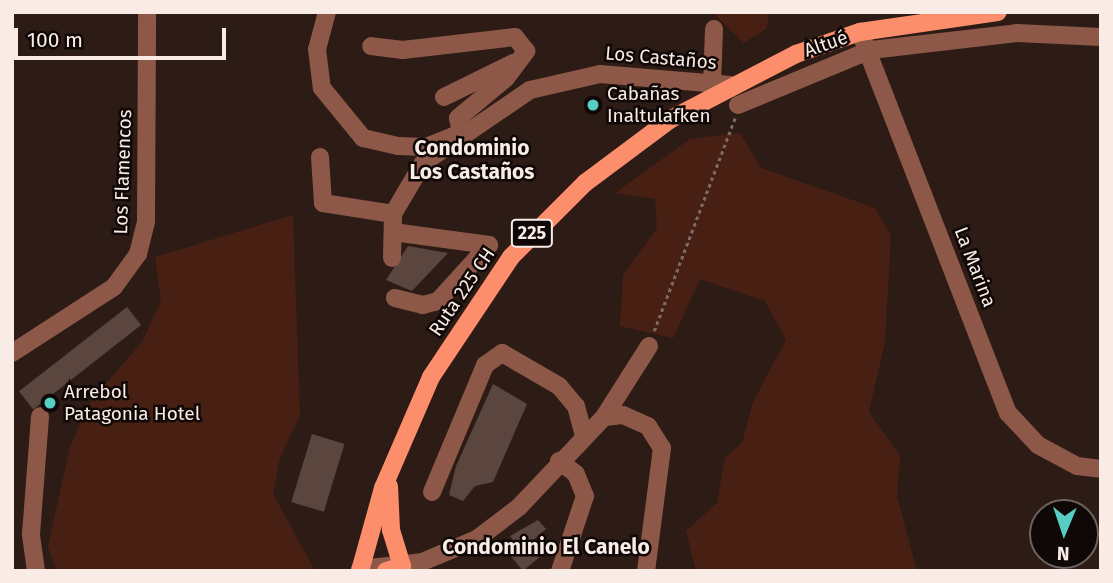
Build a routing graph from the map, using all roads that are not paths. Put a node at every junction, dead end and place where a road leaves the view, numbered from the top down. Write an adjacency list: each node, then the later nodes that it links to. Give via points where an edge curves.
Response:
1 (147, 12): 21 (street, Los Flamencos, via 142,244 114,287)
2 (327, 12): 15 (street, via 318,75 333,105 363,138 426,147)
3 (998, 12): 4 (main road, 225)
4 (949, 15): 6 (main road, 225)
5 (714, 29): 11 (street)
6 (860, 33): 9 (street, La Marina); 12 (main road, 225)
7 (1101, 37): 9 (street, Altué, via 1017,33)
8 (371, 46): 10 (street, via 403,51 515,37 525,43)
9 (871, 50): 14 (street, Altué); 27 (street, La Marina, via 1008,413 1038,444 1077,466)
10 (522, 58): 13 (street); 15 (street, via 458,118)
11 (712, 84): 12 (street, Los Castaños); 15 (street, Los Castaños, via 615,74 566,78 530,90)
12 (731, 85): 26 (main road, Ruta 225 CH / 225, via 671,119 585,183 511,257 430,377)
13 (444, 97)
14 (738, 105)
15 (461, 133): 17 (street, Los Castaños, via 423,163)
16 (320, 157): 17 (street, via 323,203)
17 (393, 223): 18 (street, Los Castaños); 19 (street, via 489,244 438,301 424,305)
18 (392, 258)
19 (395, 298)
20 (649, 346): 23 (street)
21 (12, 353)
22 (40, 416): 31 (street, via 31,534)
23 (604, 417): 24 (street); 33 (street, via 641,420 662,448)
24 (583, 435): 25 (street); 28 (street, via 576,406 559,386 502,353 485,365)
25 (559, 461): 29 (street, via 492,530 441,556); 32 (street, via 576,474 585,496)
26 (393, 463): 29 (main road, via 389,512); 30 (main road, Ruta 225 CH / 225)
27 (1101, 469)
28 (432, 492)
29 (394, 568): 30 (street)
30 (360, 570)
31 (36, 571)
32 (559, 571)
33 (646, 571)

